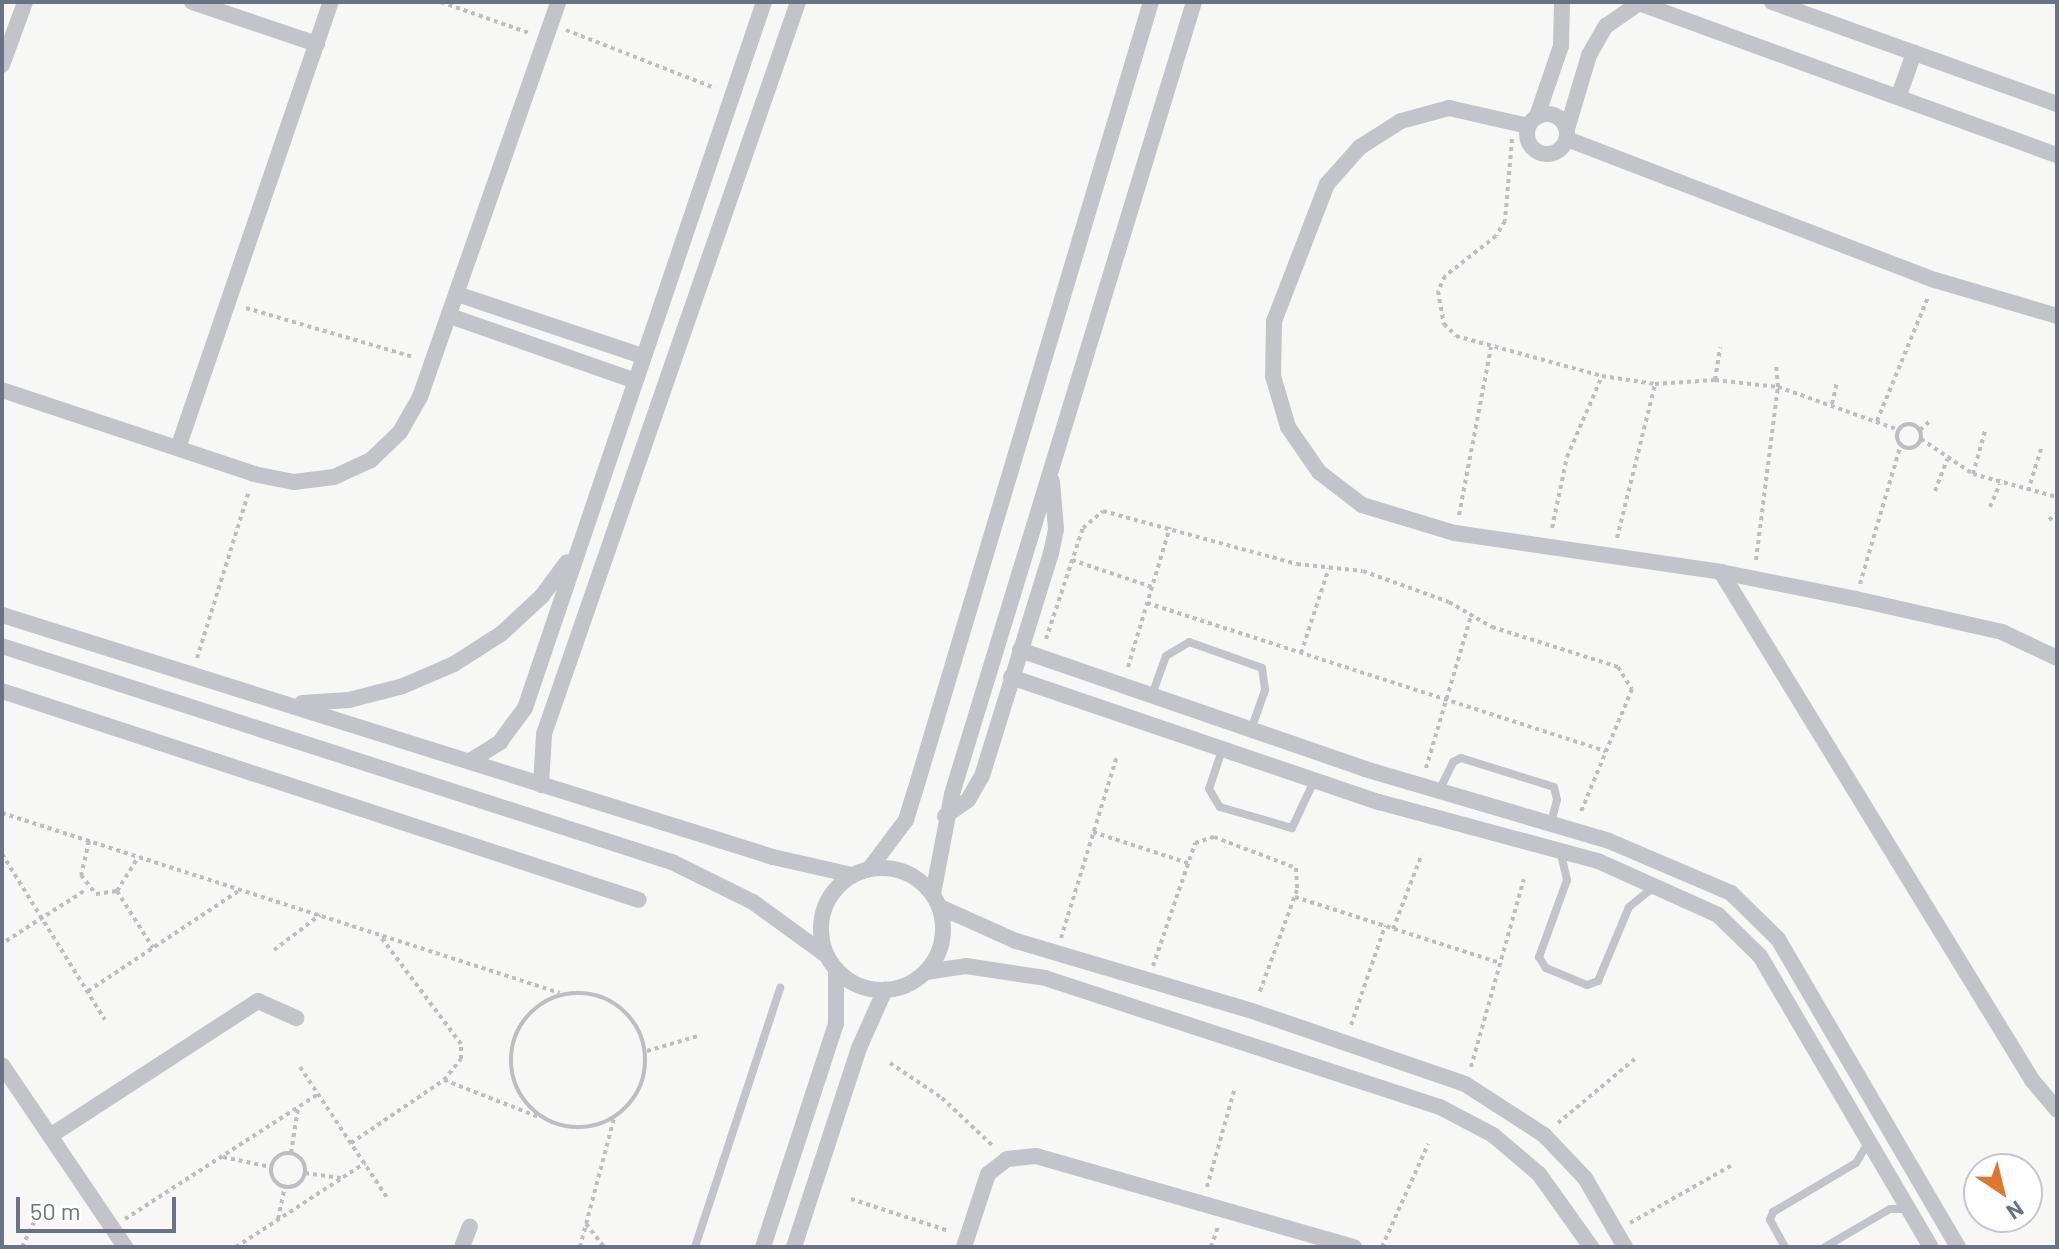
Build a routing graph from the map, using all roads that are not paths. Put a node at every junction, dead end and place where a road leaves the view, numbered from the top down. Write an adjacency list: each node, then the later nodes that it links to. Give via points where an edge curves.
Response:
1 (25, 2): 14 (street)
2 (192, 2): 12 (street)
3 (331, 2): 12 (street)
4 (558, 2): 20 (street)
5 (764, 2): 23 (street)
6 (798, 2): 44 (street, via 544,734)
7 (1151, 2): 49 (street, via 906,820)
8 (1194, 2): 27 (street)
9 (1562, 2): 17 (street, via 1561,46)
10 (1638, 2): 15 (street); 18 (street, via 1606,26 1589,55)
11 (1772, 2): 13 (street)
12 (317, 44): 26 (street)
13 (1914, 53): 15 (street); 16 (street)
14 (2, 65)
15 (1899, 95): 19 (street)
16 (2057, 104)
17 (1526, 121): 18 (street, via 1559,117); 18 (street, via 1526,135 1536,152 1554,153); 29 (street, via 1449,108 1401,121 1360,147 1327,184 1305,229 1274,321 1273,376 1288,427 1319,472 1362,505 1455,533)
18 (1567, 134): 22 (street, via 1935,280)
19 (2057, 155)
20 (457, 294): 21 (street); 23 (street)
21 (450, 316): 24 (street); 26 (street, via 400,432 371,460 334,477 294,482)
22 (2057, 316)
23 (642, 356): 24 (street)
24 (633, 380): 28 (street)
25 (2, 390): 26 (street)
26 (178, 448)
27 (1051, 480): 33 (street, via 1056,529); 46 (street)
28 (575, 551): 39 (street, via 542,596 501,634 454,664 403,686 349,700); 42 (street, via 525,708 500,742)
29 (1721, 572): 34 (street, via 2002,632); 61 (street, via 2032,1080)
30 (2, 615): 31 (street)
31 (61, 633): 35 (street); 39 (street)
32 (2, 646): 35 (street)
33 (1020, 650): 36 (street); 38 (street)
34 (2057, 658)
35 (50, 661): 54 (street, via 672,862 753,902)
36 (1011, 677): 41 (street); 46 (street, via 976,789)
37 (2, 691): 52 (street)
38 (1152, 695): 40 (street); 40 (lane, via 1166,656 1176,646 1189,642 1204,647 1262,668 1265,690)
39 (293, 704): 42 (street)
40 (1251, 730): 45 (street)
41 (1223, 746): 43 (street); 43 (lane, via 1209,789 1220,807 1292,828)
42 (470, 761): 44 (street)
43 (1315, 779): 48 (street)
44 (541, 785): 50 (street, via 773,857)
45 (1439, 791): 47 (street); 47 (lane, via 1453,762 1461,758 1554,787 1557,800)
46 (945, 816): 53 (street)
47 (1551, 823): 48 (street); 78 (street, via 1701,877 1757,914 1778,939)
48 (1551, 848): 51 (street); 51 (lane, via 1565,858 1567,880 1539,957 1546,968 1587,985 1598,981 1629,907)
49 (870, 868): 50 (street); 53 (street, via 894,868 916,877)
50 (852, 875): 54 (street, via 823,910)
51 (1657, 886): 63 (street, via 1718,915 1760,956)
52 (639, 900)
53 (936, 901): 56 (street, via 941,941); 74 (street, via 1016,941 1252,1011 1465,1084 1544,1135 1585,1178)
54 (826, 955): 55 (street)
55 (836, 970): 58 (street, via 858,986); 70 (street, via 836,1024)
56 (926, 972): 58 (street); 73 (street, via 966,966 1045,978 1440,1107 1493,1135 1539,1174)
57 (780, 988): 69 (lane)
58 (885, 990): 71 (street, via 859,1048)
59 (296, 1018): 62 (street, via 258,1001)
60 (2, 1065): 62 (street)
61 (2057, 1110)
62 (50, 1136): 67 (street)
63 (1868, 1142): 64 (street); 75 (lane, via 1856,1163 1773,1212 1770,1220)
64 (1910, 1210): 76 (lane, via 1890,1209); 77 (street)
65 (470, 1226): 68 (street)
66 (965, 1242): 72 (street, via 988,1174 1007,1159 1036,1156)
67 (125, 1247)
68 (462, 1247)
69 (695, 1247)
70 (763, 1247)
71 (794, 1247)
72 (1354, 1247)
73 (1591, 1247)
74 (1625, 1247)
75 (1785, 1247)
76 (1825, 1247)
77 (1931, 1247)
78 (1958, 1247)

